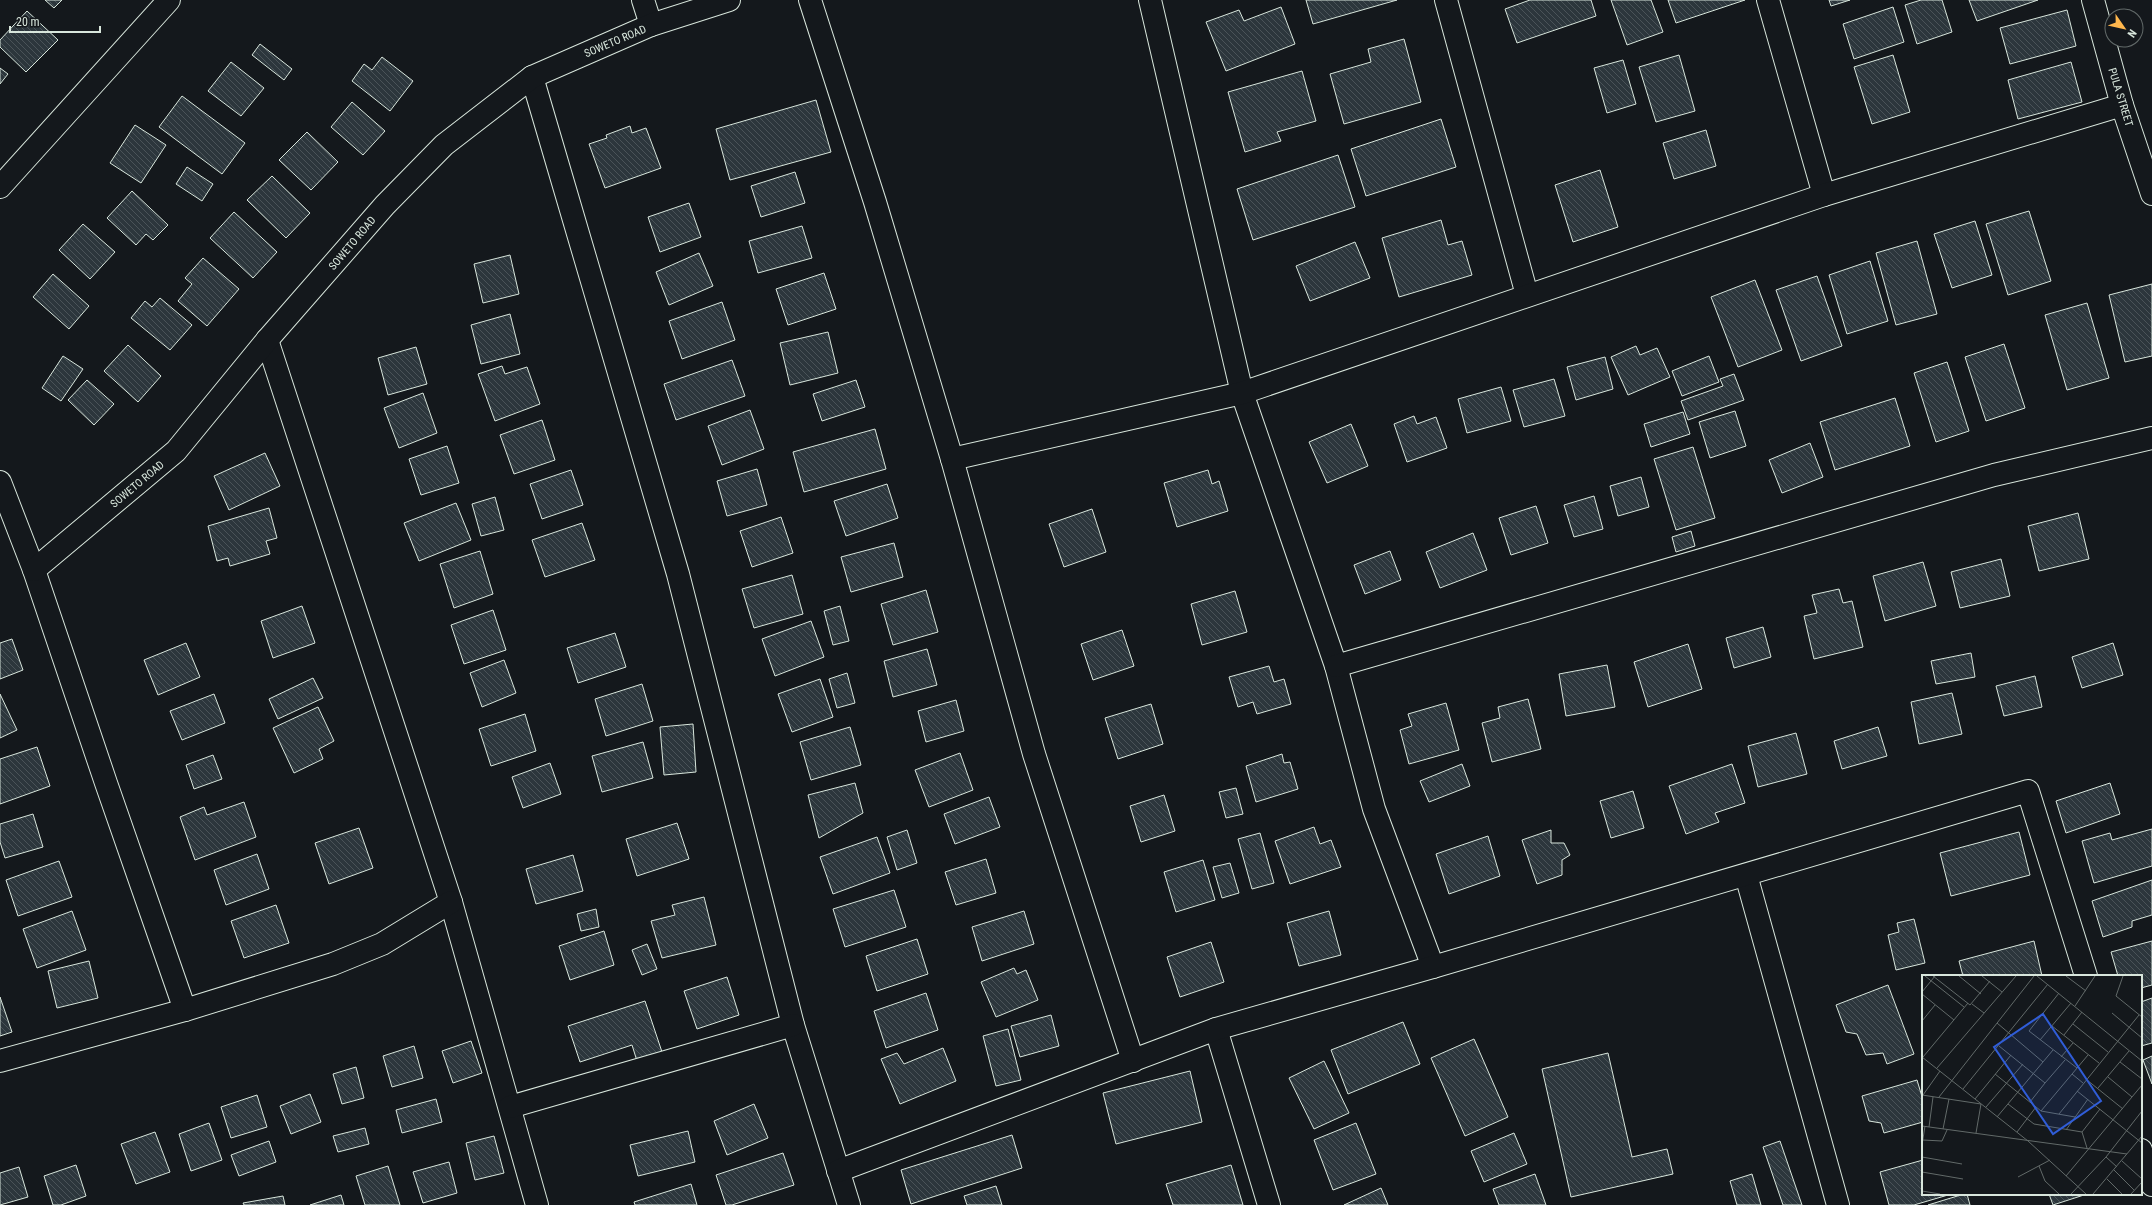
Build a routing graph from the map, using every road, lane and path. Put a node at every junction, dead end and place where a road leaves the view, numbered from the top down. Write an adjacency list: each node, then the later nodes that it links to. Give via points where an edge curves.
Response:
1 (169, 0): 12 (street)
2 (643, 0): 9 (street)
3 (729, 0): 9 (street, SOWETO ROAD)
4 (810, 0): 19 (street, via 875,202)
5 (1150, 0): 17 (street)
6 (1446, 0): 15 (street)
7 (1768, 0): 14 (street)
8 (2093, 0): 11 (street, PULA STREET)
9 (651, 25): 10 (street, SOWETO ROAD)
10 (532, 76): 16 (street, SOWETO ROAD, via 444,145 385,204); 28 (street, via 678,574)
11 (2122, 105): 13 (street, PULA STREET); 14 (street)
12 (0, 187)
13 (2152, 194)
14 (1824, 195): 15 (street)
15 (1527, 295): 17 (street)
16 (267, 340): 21 (street, SOWETO ROAD, via 176,451); 24 (street)
17 (1242, 393): 19 (street); 22 (street)
18 (2152, 438): 22 (street, via 1994,475)
19 (952, 459): 31 (street, via 1034,754)
20 (0, 482): 21 (street)
21 (34, 570): 27 (street)
22 (1336, 666): 25 (street, via 1374,809)
23 (1746, 875): 25 (street); 26 (street, via 2028,791); 39 (street)
24 (451, 902): 27 (street, via 382,944 340,961); 32 (street)
25 (1433, 968): 29 (street)
26 (2086, 975)
27 (185, 1010): 30 (street)
28 (793, 1025): 32 (street); 34 (street)
29 (1216, 1029): 31 (street); 38 (street)
30 (0, 1061)
31 (1133, 1062): 34 (street)
32 (510, 1107): 36 (street)
33 (2142, 1153): 35 (street)
34 (838, 1171): 37 (street)
35 (2152, 1185)
36 (537, 1205)
37 (849, 1205)
38 (1269, 1205)
39 (1838, 1205)

